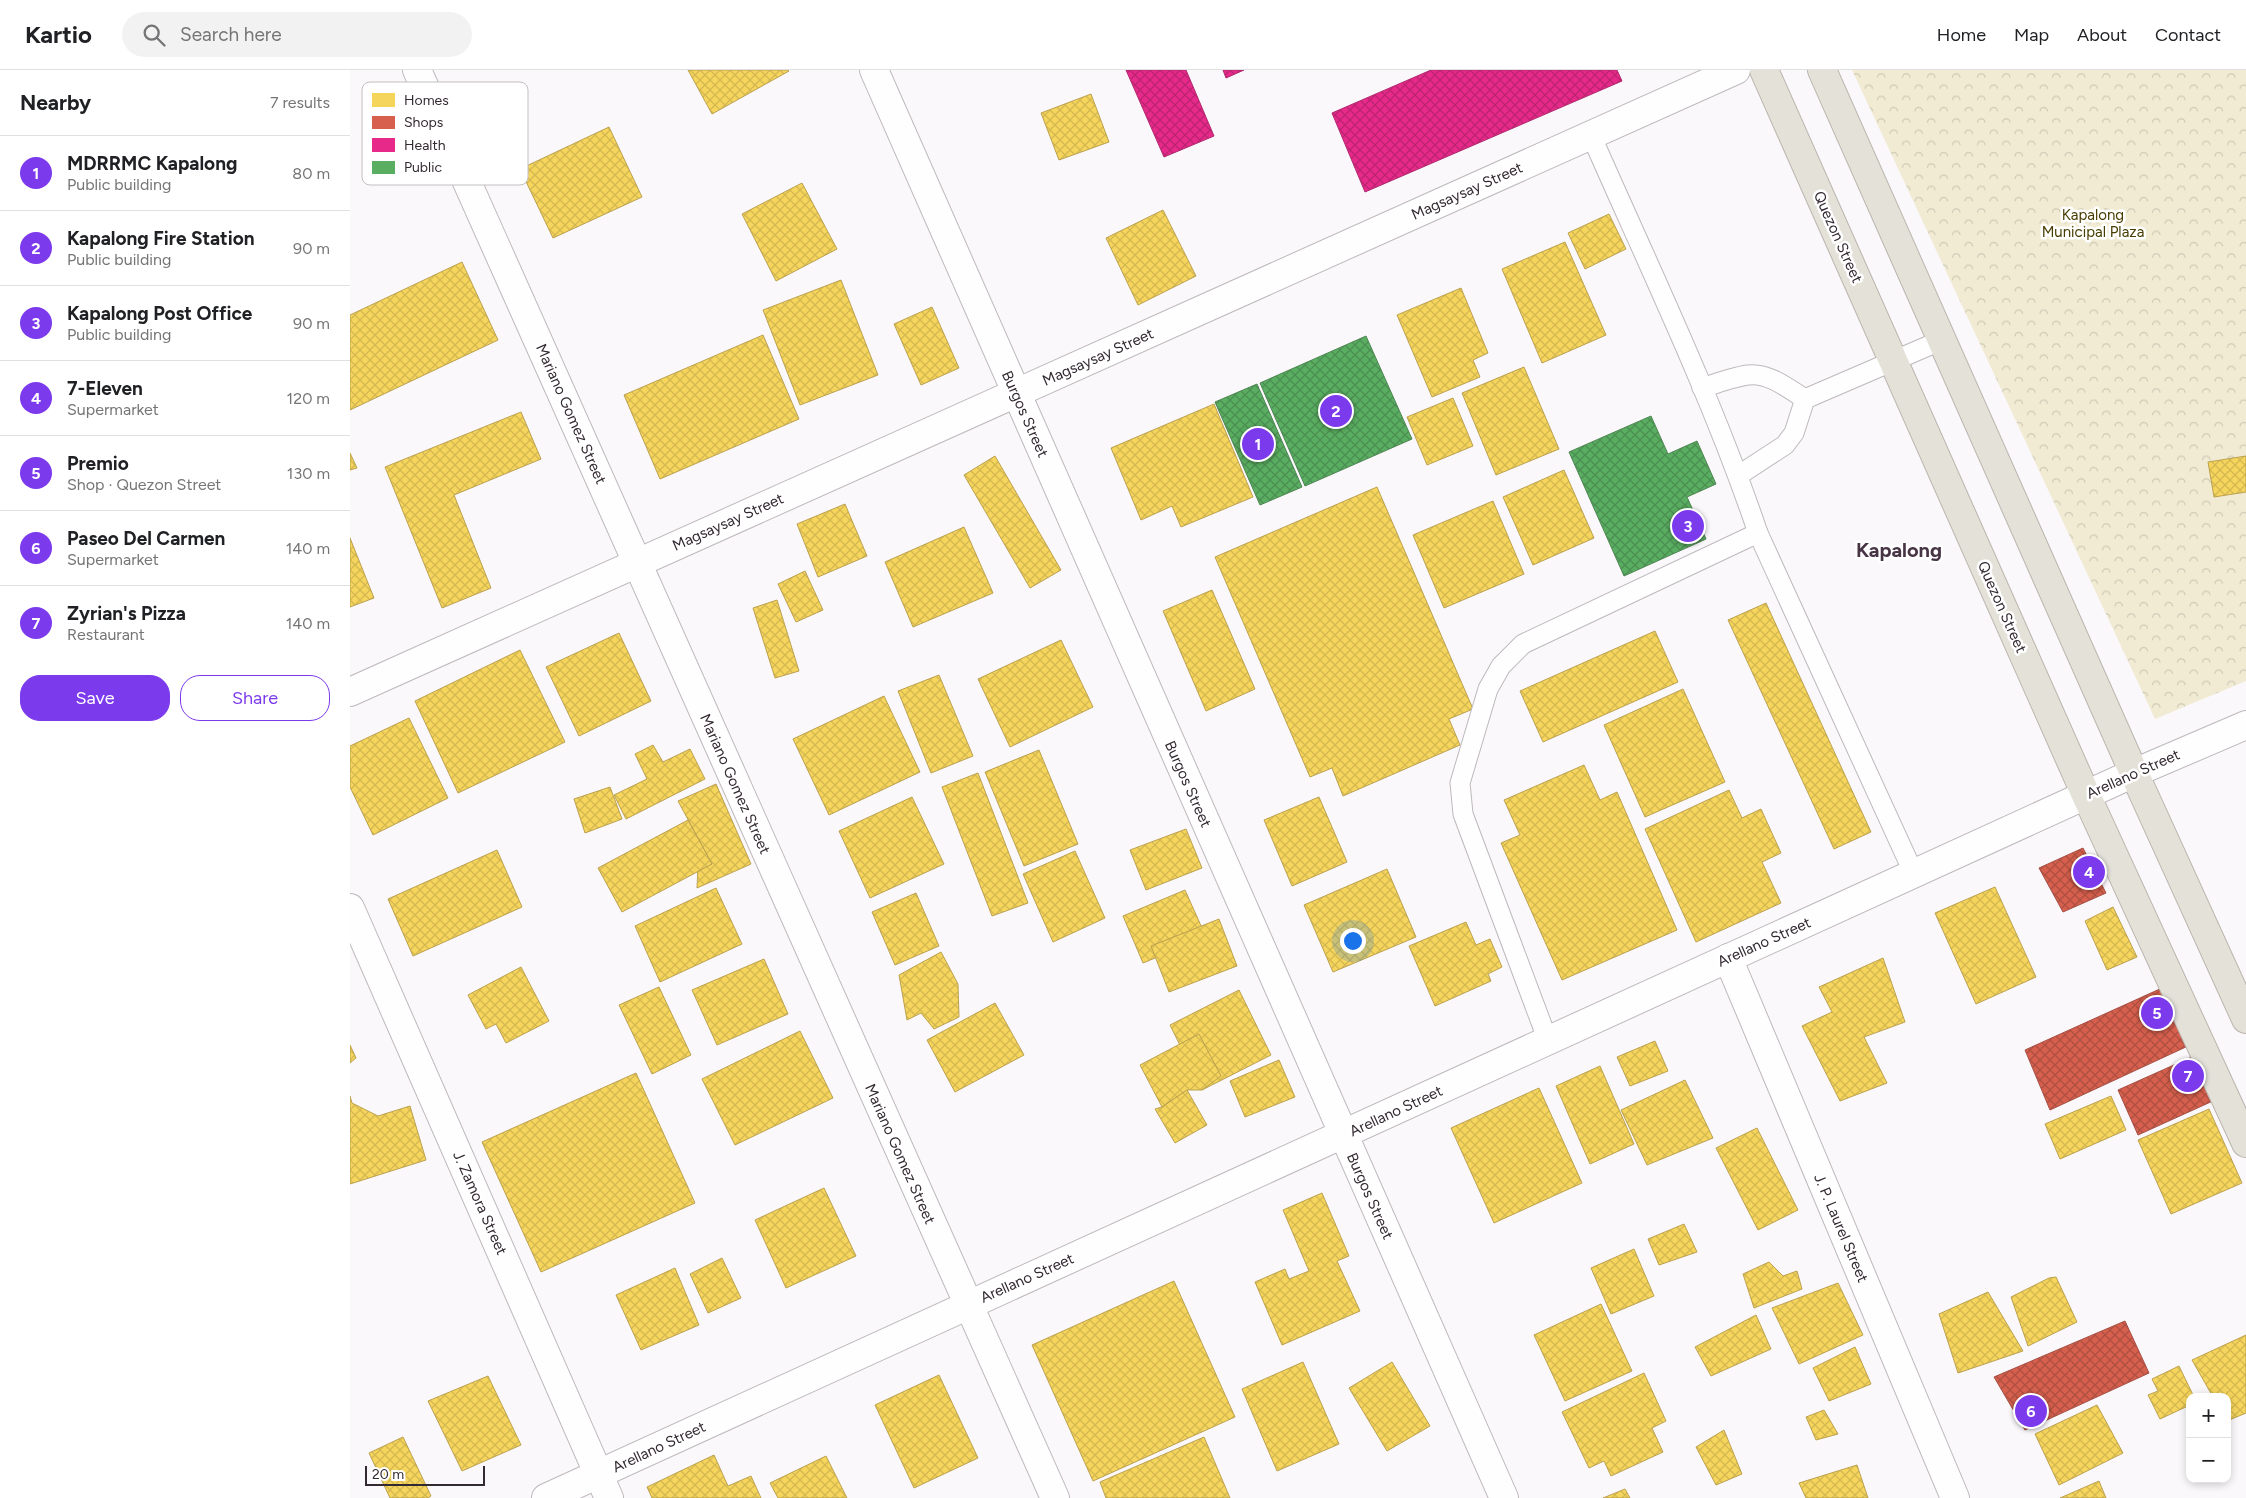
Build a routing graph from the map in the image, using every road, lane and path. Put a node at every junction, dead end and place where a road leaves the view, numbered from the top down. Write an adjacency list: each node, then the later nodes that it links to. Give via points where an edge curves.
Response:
1 (417, 70): 6 (street, Mariano Gomez Street)
2 (874, 70): 12 (street, Burgos Street)
3 (1736, 70): 7 (street, Magsaysay Street)
4 (1764, 70): 10 (highway, Quezon Street)
5 (1822, 70): 9 (highway)
6 (422, 82)
7 (1591, 135): 11 (lane); 12 (street, Magsaysay Street)
8 (468, 185): 16 (street, Mariano Gomez Street)
9 (1942, 340): 10 (lane); 19 (highway)
10 (1893, 361): 13 (lane); 20 (highway, Quezon Street)
11 (1702, 388): 13 (lane, via 1750,374 1771,380); 14 (lane)
12 (1016, 393): 16 (street, Magsaysay Street); 26 (street, Burgos Street)
13 (1805, 398): 14 (lane, via 1794,433 1785,446)
14 (1738, 476): 15 (lane)
15 (1758, 533): 21 (lane); 25 (lane, via 1523,644 1501,666 1488,689 1460,783 1462,814)
16 (637, 563): 17 (street, Magsaysay Street); 28 (street, Mariano Gomez Street)
17 (350, 692)
18 (2246, 725): 19 (street, Arellano Street)
19 (2134, 772): 20 (street, Arellano Street); 24 (highway)
20 (2086, 795): 21 (street, Arellano Street); 27 (highway, Quezon Street)
21 (1914, 874): 23 (street, Arellano Street)
22 (350, 908): 29 (street, J. Zamora Street)
23 (1728, 958): 25 (street, Arellano Street); 33 (street, J. P. Laurel Street)
24 (2246, 1018)
25 (1548, 1041): 26 (street, Arellano Street)
26 (1342, 1135): 28 (street, Arellano Street); 32 (street, Burgos Street)
27 (2246, 1142)
28 (968, 1306): 29 (street, Arellano Street); 31 (street, Mariano Gomez Street)
29 (604, 1486): 30 (street, Arellano Street)
30 (546, 1498)
31 (1055, 1498)
32 (1504, 1498)
33 (1955, 1498)

